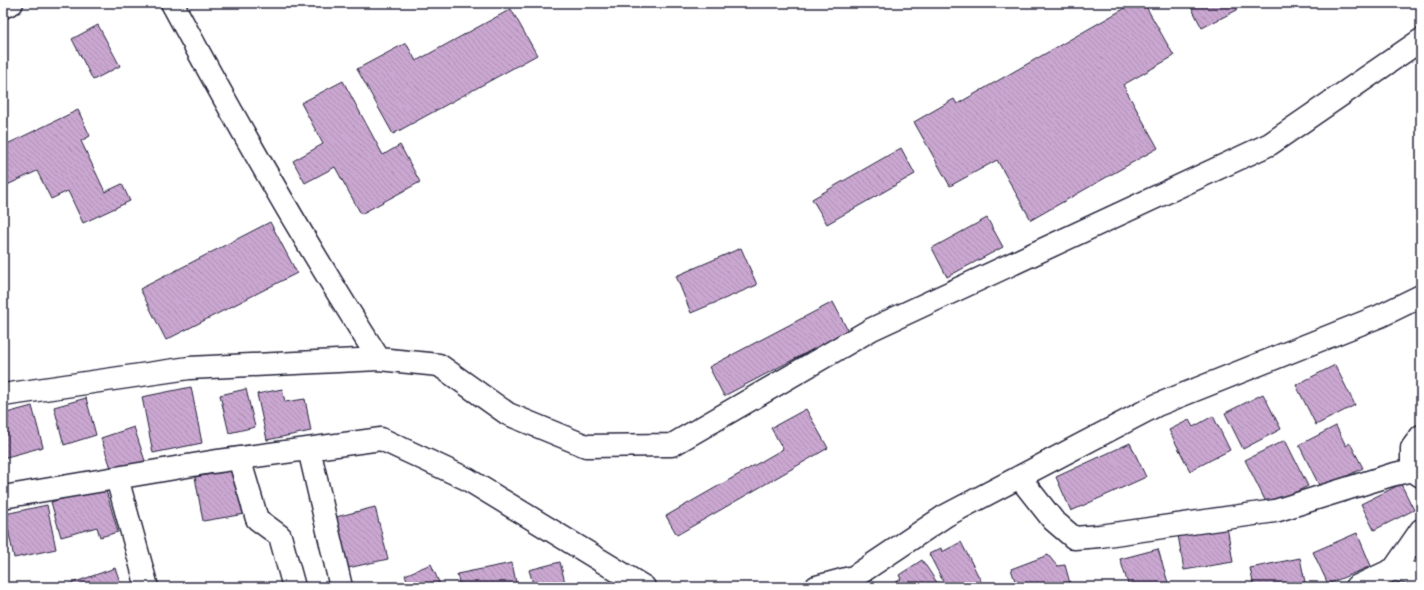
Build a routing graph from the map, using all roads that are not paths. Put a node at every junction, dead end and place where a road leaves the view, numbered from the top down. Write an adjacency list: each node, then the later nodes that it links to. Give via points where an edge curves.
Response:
1 (12, 3): 3 (street)
2 (172, 3): 6 (street, via 233,115 336,293)
3 (3, 7)
4 (1421, 40): 6 (street, via 1270,144 872,329 672,446 586,446 508,414 439,365)
5 (1421, 296): 12 (street, via 1380,316 1157,404)
6 (378, 359): 7 (street, via 189,368)
7 (3, 395)
8 (1421, 436): 11 (street, via 1412,448)
9 (309, 449): 10 (street); 21 (street); 22 (street, via 382,439 466,479)
10 (239, 458): 13 (street); 20 (street, via 257,519 280,536)
11 (1417, 473): 12 (street, via 1391,475 1275,511 1074,538 1053,520)
12 (1019, 477): 18 (street, via 945,516)
13 (117, 478): 14 (street); 19 (street)
14 (3, 497)
15 (1421, 530): 16 (street)
16 (1394, 569): 17 (street); 24 (street)
17 (1421, 576)
18 (847, 582): 23 (street)
19 (147, 587)
20 (294, 587)
21 (341, 587)
22 (644, 587)
23 (816, 587)
24 (1356, 587)

